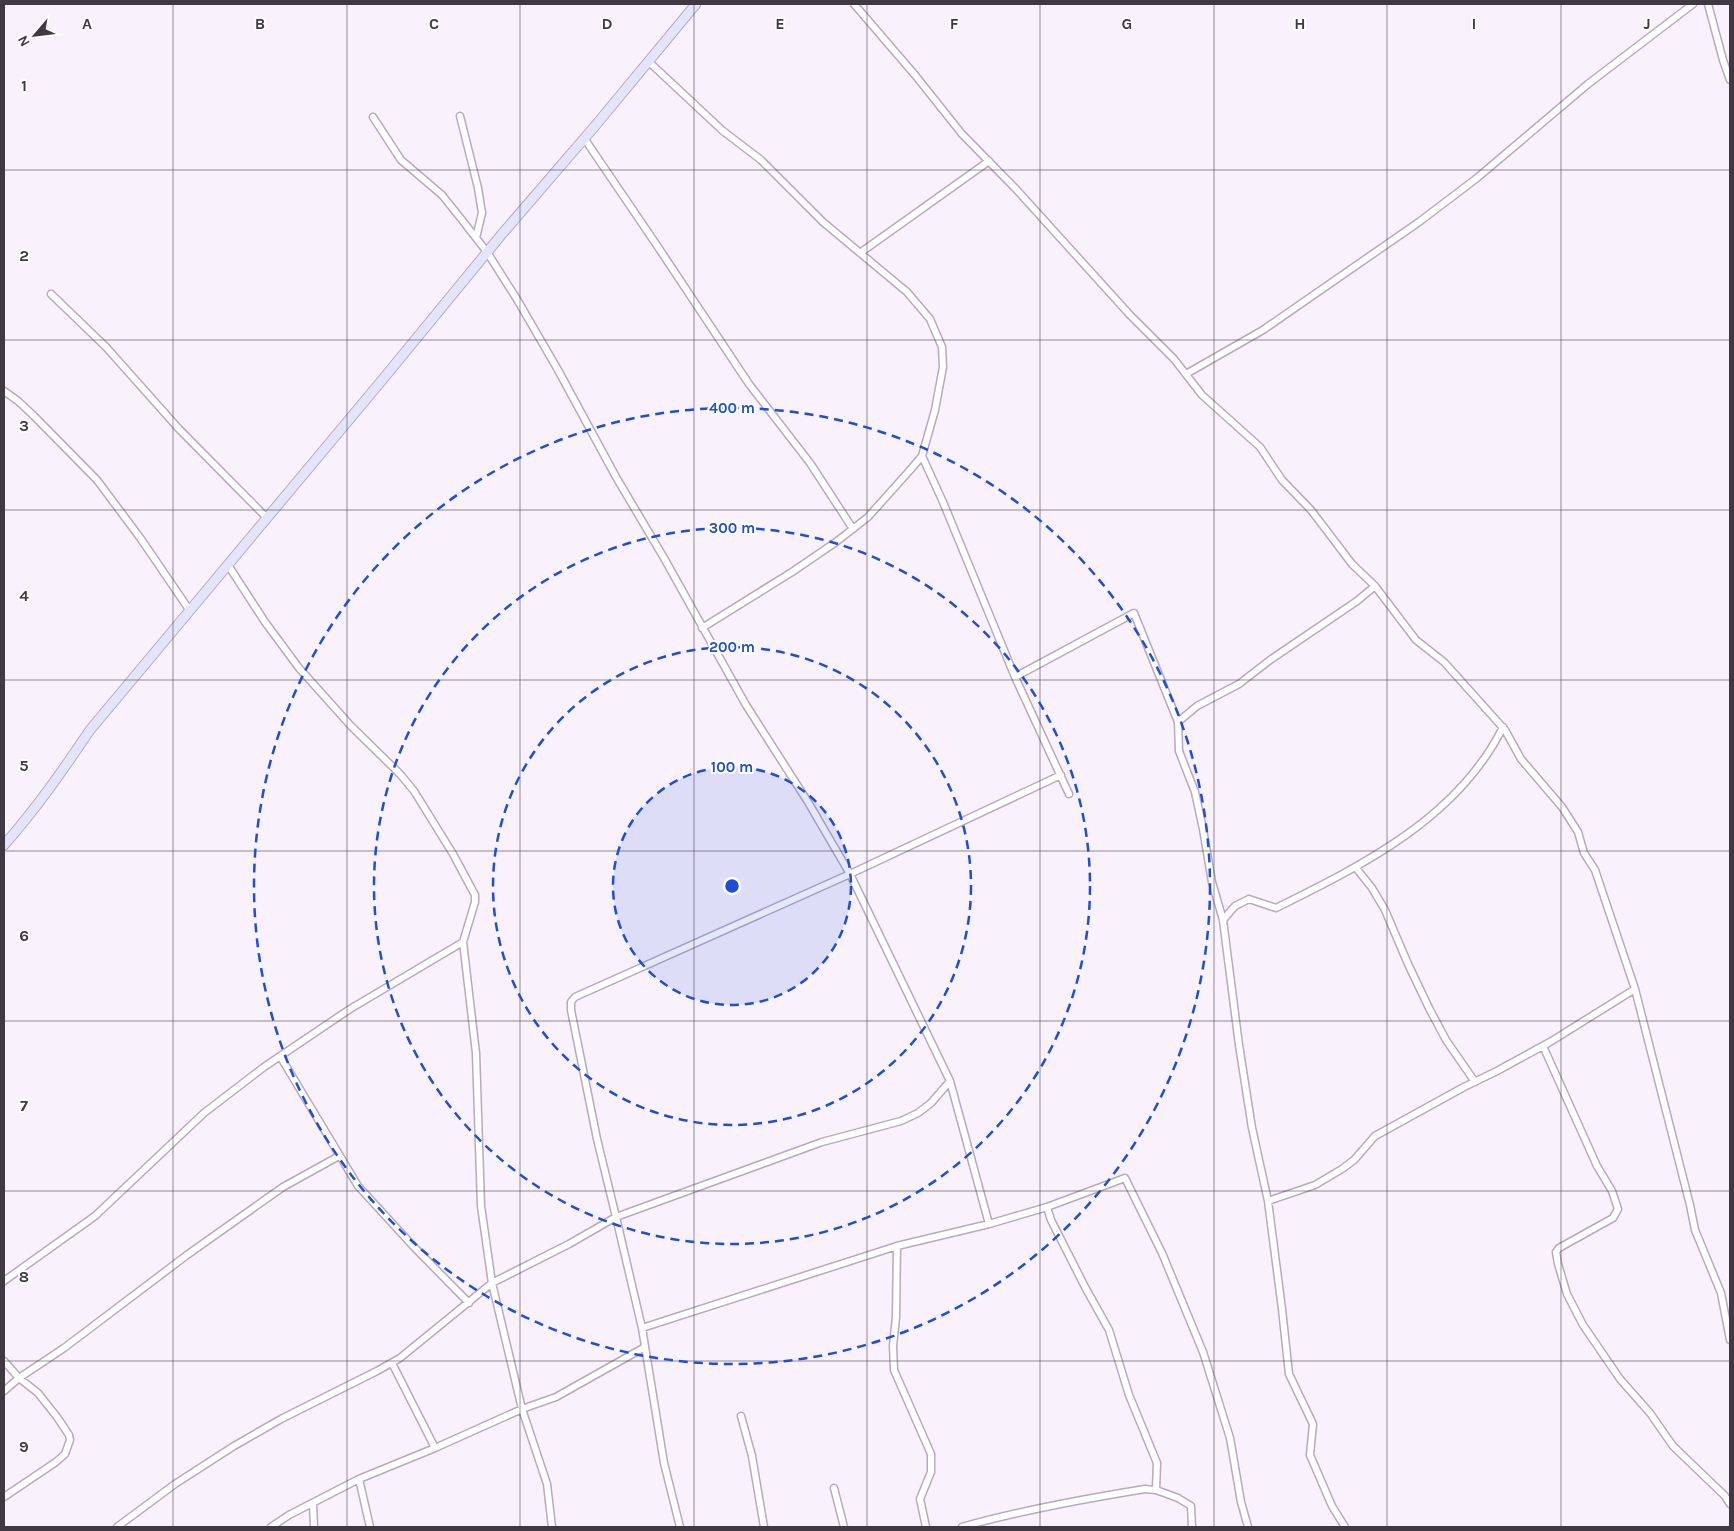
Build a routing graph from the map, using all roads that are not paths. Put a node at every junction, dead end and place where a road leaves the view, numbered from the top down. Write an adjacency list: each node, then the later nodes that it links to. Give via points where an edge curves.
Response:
1 (696, 4): 5 (street)
2 (854, 4): 10 (street, via 962,134)
3 (1693, 4): 15 (street, via 1588,84 1477,178 1419,222 1263,330)
4 (1708, 4): 6 (street)
5 (648, 61): 9 (street); 13 (street)
6 (1730, 80)
7 (460, 116): 11 (street, via 482,213)
8 (373, 117): 11 (street, via 401,160 442,195)
9 (584, 138): 12 (street); 19 (street, via 749,384 810,463)
10 (989, 161): 13 (street); 15 (street)
11 (476, 238): 12 (street)
12 (487, 252): 18 (street); 23 (street, via 535,328)
13 (860, 252): 17 (street, via 907,292 930,319 942,347 940,385)
14 (51, 294): 18 (street, via 106,347 185,435)
15 (1186, 374): 21 (street, via 1202,395 1260,447 1282,480 1311,510 1352,564)
16 (4, 391): 22 (street, via 34,416 97,480)
17 (922, 456): 19 (street, via 868,518); 24 (street)
18 (267, 518): 20 (street)
19 (853, 529): 23 (street, via 792,572)
20 (228, 565): 22 (street); 33 (street, via 299,668 400,774 431,819 475,895)
21 (1375, 586): 25 (street, via 1239,684 1197,706); 26 (street, via 1416,640 1444,662)
22 (190, 611): 29 (street, via 90,730 49,791)
23 (702, 628): 31 (street)
24 (1015, 677): 25 (street, via 1134,613); 27 (street)
25 (1178, 722): 32 (street, via 1179,751 1195,792 1212,882)
26 (1503, 727): 30 (street, via 1492,749 1446,802 1408,835); 34 (street, via 1521,759 1562,807 1578,832 1584,853 1595,870)
27 (1061, 775): 28 (street); 31 (street)
28 (1069, 794)
29 (4, 845)
30 (1356, 868): 32 (street, via 1276,908 1249,899 1235,906); 38 (street, via 1385,910 1429,1008)
31 (850, 874): 37 (street); 42 (street, via 580,993 571,1002 597,1139)
32 (1223, 920): 40 (street, via 1252,1128)
33 (463, 942): 36 (street, via 350,1009); 46 (street, via 476,1053 481,1206)
34 (1635, 989): 35 (street); 49 (street, via 1695,1230 1721,1294)
35 (1543, 1046): 38 (street); 63 (street, via 1618,1209 1613,1218 1558,1248 1558,1264 1567,1294 1583,1325 1620,1379 1673,1446)
36 (280, 1056): 39 (street); 45 (street, via 204,1113 95,1216)
37 (950, 1080): 42 (street, via 931,1103 901,1121 822,1142); 43 (street)
38 (1474, 1082): 40 (street, via 1375,1136 1342,1170 1316,1185)
39 (339, 1156): 47 (street, via 358,1186); 53 (street, via 283,1188)
40 (1268, 1201): 76 (street, via 1289,1374 1314,1424 1310,1455 1332,1506)
41 (1047, 1206): 43 (street); 60 (street, via 1051,1220 1109,1330 1129,1395 1157,1463); 75 (street, via 1125,1178 1162,1253 1203,1352 1230,1438)
42 (616, 1217): 46 (street); 48 (street)
43 (989, 1224): 44 (street)
44 (897, 1246): 48 (street); 72 (street, via 894,1370 931,1454 931,1472 920,1499)
45 (4, 1281)
46 (492, 1283): 47 (street); 55 (street)
47 (469, 1303): 52 (street)
48 (642, 1328): 50 (street)
49 (1730, 1340)
50 (645, 1347): 55 (street, via 556,1397); 69 (street, via 664,1463)
51 (4, 1361): 53 (street)
52 (392, 1363): 57 (street); 64 (street, via 234,1446)
53 (19, 1378): 54 (street); 61 (street, via 38,1393 70,1440 65,1454 56,1462)
54 (4, 1391)
55 (522, 1409): 57 (street); 68 (street, via 547,1484)
56 (741, 1416): 70 (street, via 752,1456)
57 (435, 1448): 58 (street)
58 (359, 1479): 62 (street); 67 (street)
59 (834, 1488): 71 (street)
60 (1156, 1490): 73 (street, via 1070,1501); 74 (street, via 1191,1506)
61 (4, 1497)
62 (313, 1503): 65 (street); 66 (street)
63 (1730, 1504)
64 (117, 1527)
65 (271, 1527)
66 (314, 1527)
67 (370, 1527)
68 (552, 1527)
69 (680, 1527)
70 (764, 1527)
71 (844, 1527)
72 (926, 1527)
73 (962, 1527)
74 (1192, 1527)
75 (1248, 1527)
76 (1345, 1527)

